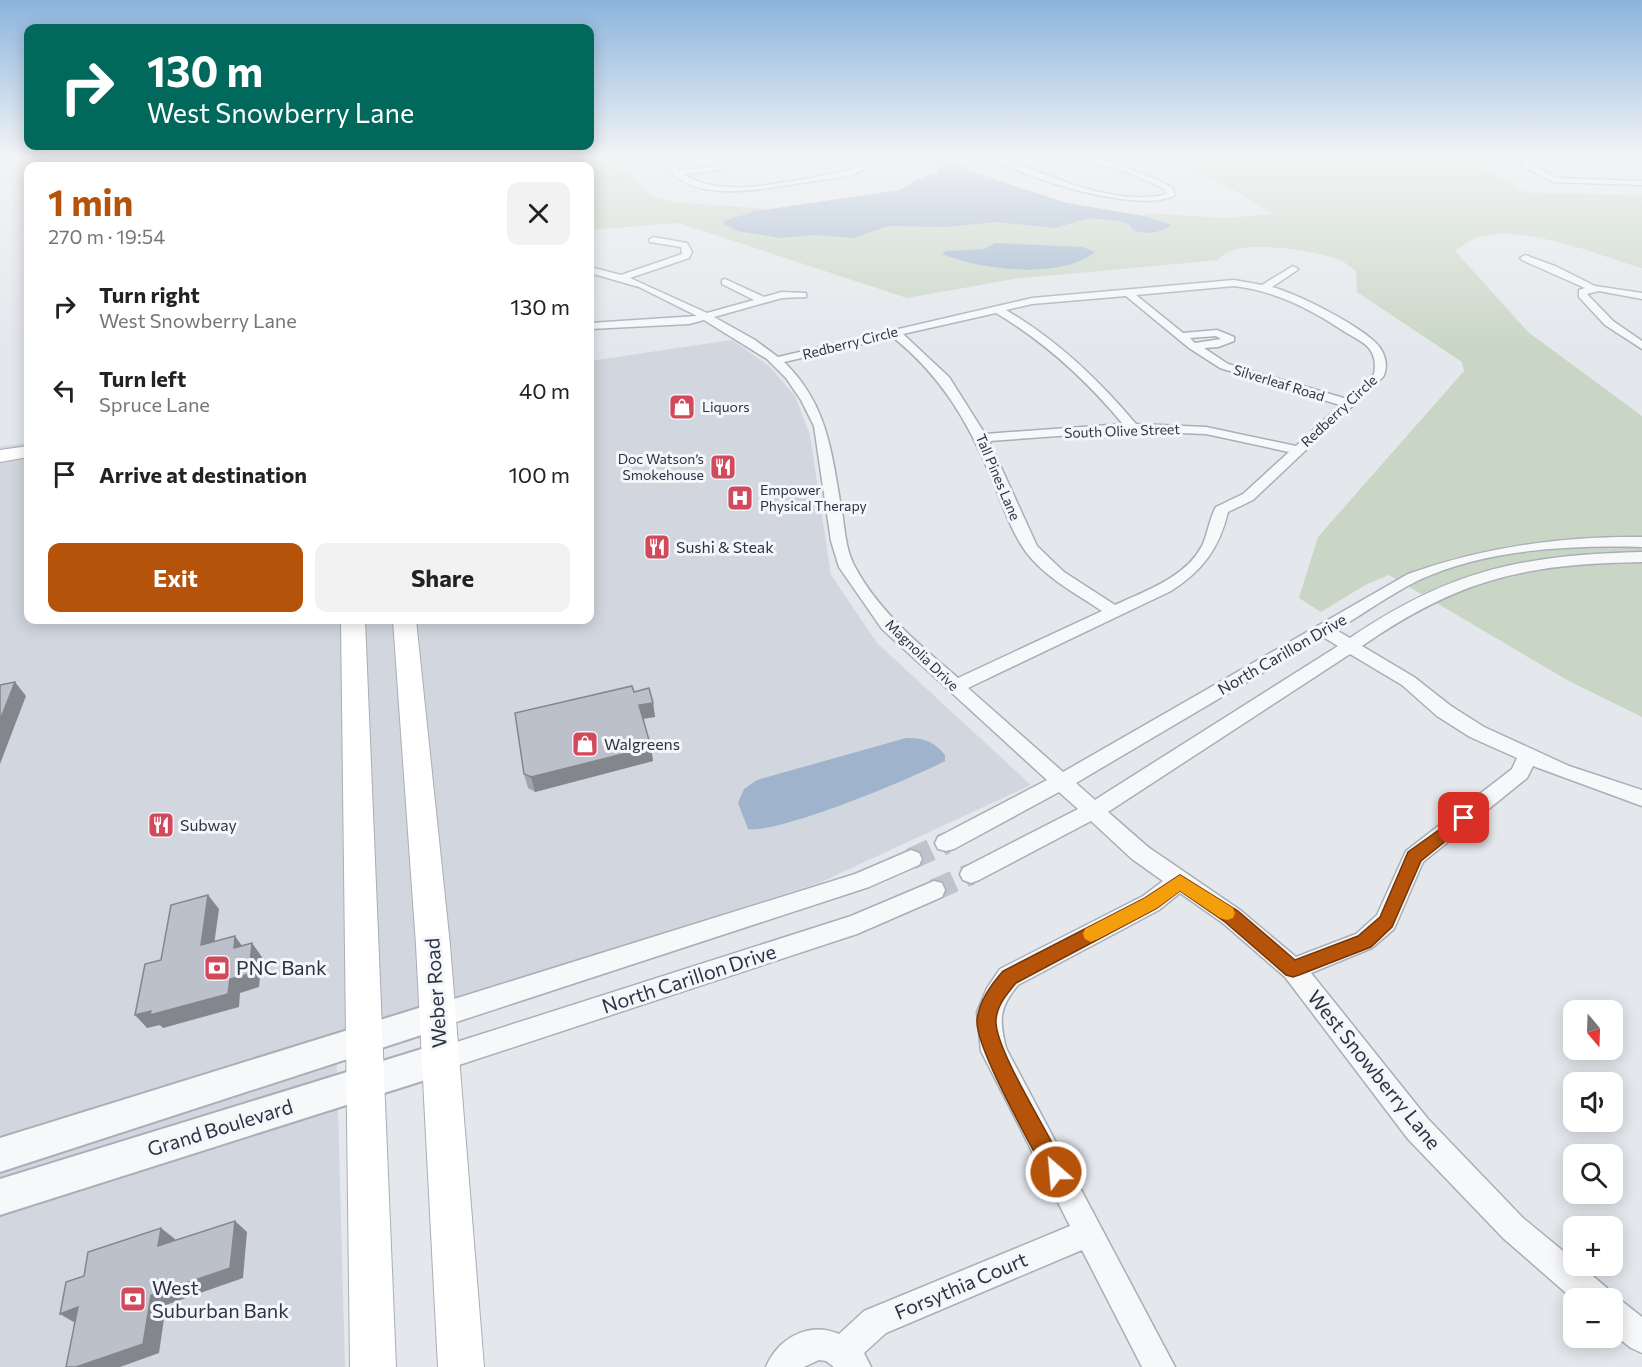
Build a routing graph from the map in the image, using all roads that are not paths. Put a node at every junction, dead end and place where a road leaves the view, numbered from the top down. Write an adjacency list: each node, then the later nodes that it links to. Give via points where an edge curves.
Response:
1 (653, 240): 5 (street, via 684,245 688,252)
2 (1525, 258): 8 (street)
3 (1293, 269): 7 (street)
4 (594, 271): 5 (street, Magnolia Drive)
5 (623, 278): 14 (street, Magnolia Drive)
6 (725, 282): 12 (street)
7 (1265, 287): 9 (street, Redberry Circle, via 1234,283); 21 (street, Redberry Circle, via 1298,299 1372,345 1382,366 1379,375)
8 (1592, 288): 11 (street); 19 (street, via 1582,295 1609,323)
9 (1126, 291): 13 (street, Redberry Circle); 17 (street, Silverleaf Road)
10 (803, 295): 12 (street)
11 (1642, 296)
12 (763, 300): 14 (street)
13 (995, 308): 16 (street, Redberry Circle); 22 (street, via 1030,328 1071,360)
14 (705, 316): 15 (street, via 689,321); 20 (street, Magnolia Drive)
15 (594, 326)
16 (893, 332): 20 (street, Redberry Circle); 23 (street, Tall Pines Lane, via 943,375)
17 (1180, 336): 18 (street, Silverleaf Road); 18 (street, via 1217,333 1230,339)
18 (1193, 346): 21 (street, Silverleaf Road, via 1224,366)
19 (1642, 346)
20 (776, 361): 34 (street, Magnolia Drive, via 791,376 820,426 847,567 888,625)
21 (1348, 403): 24 (street, Redberry Circle)
22 (1134, 429): 23 (street, South Olive Street); 24 (street, South Olive Street, via 1226,433)
23 (982, 438): 29 (street, Tall Pines Lane, via 1032,549 1053,570)
24 (1297, 450): 29 (street, Redberry Circle, via 1248,497 1221,510 1206,555 1190,572)
25 (24, 453): 26 (main road)
26 (0, 456)
27 (1642, 542): 32 (street, North Carillon Drive, via 1569,543 1509,549 1460,560 1414,577)
28 (1642, 557): 33 (street, North Carillon Drive, via 1529,564 1478,578 1440,591)
29 (1114, 612): 34 (street, Redberry Circle)
30 (352, 624): 46 (main road)
31 (404, 624): 45 (main road, Weber Road)
32 (1324, 630): 33 (street); 36 (street, North Carillon Drive)
33 (1351, 646): 35 (street, via 1408,681 1477,732); 38 (street, North Carillon Drive)
34 (954, 687): 36 (street, Magnolia Drive)
35 (1527, 757): 37 (street); 44 (street, via 1520,773 1414,857 1386,922 1364,941)
36 (1061, 782): 38 (street, West Snowberry Lane); 39 (street, North Carillon Drive)
37 (1642, 798)
38 (1093, 811): 41 (street, North Carillon Drive); 42 (street, West Snowberry Lane)
39 (946, 843)
40 (911, 859): 45 (street, via 861,882)
41 (971, 874)
42 (1180, 882): 44 (street, West Snowberry Lane, via 1232,916); 51 (street, via 1151,903 1009,977 994,994 986,1021 994,1051)
43 (934, 890): 47 (street, North Carillon Drive, via 847,927)
44 (1293, 969): 52 (street, West Snowberry Lane, via 1418,1129 1513,1228)
45 (438, 1016): 46 (street); 47 (main road, Weber Road)
46 (364, 1040): 48 (main road); 49 (street)
47 (441, 1059): 48 (street, Grand Boulevard); 57 (main road, Weber Road)
48 (365, 1082): 50 (street, Grand Boulevard); 56 (main road)
49 (0, 1155)
50 (0, 1197)
51 (1088, 1233): 55 (street, Forsythia Court, via 875,1322); 59 (street)
52 (1583, 1288)
53 (1623, 1322): 54 (street)
54 (1642, 1337)
55 (849, 1359): 58 (street, Forsythia Court, via 827,1344 810,1344 794,1352)
56 (373, 1367)
57 (461, 1367)
58 (782, 1367)
59 (1159, 1367)

